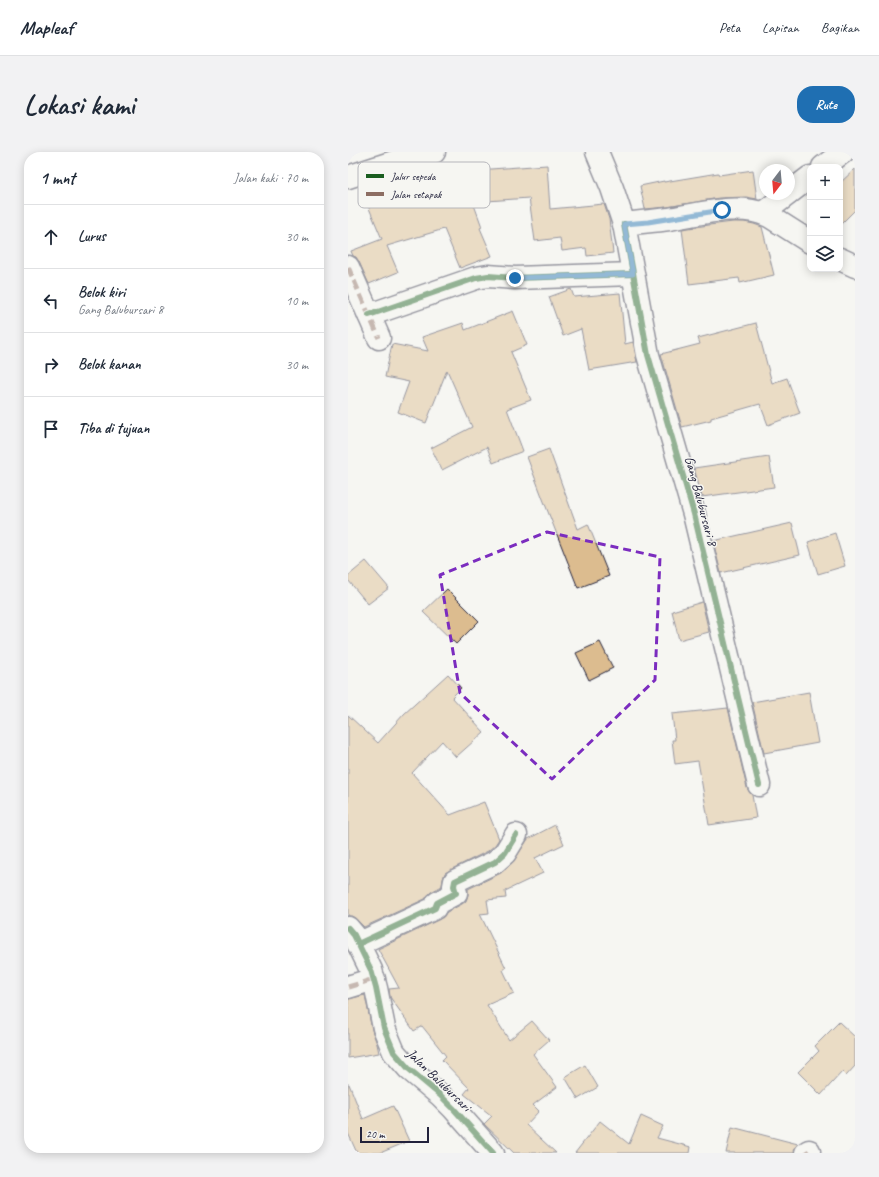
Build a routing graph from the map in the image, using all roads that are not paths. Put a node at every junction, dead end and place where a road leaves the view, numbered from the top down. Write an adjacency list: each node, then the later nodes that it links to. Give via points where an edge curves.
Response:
1 (434, 152): 4 (street)
2 (597, 152): 12 (street, Gang Balubursari 8)
3 (843, 152): 5 (street)
4 (394, 162)
5 (827, 164)
6 (358, 174): 7 (street)
7 (348, 177)
8 (807, 179): 9 (street)
9 (795, 189)
10 (781, 200): 11 (street)
11 (763, 213): 12 (street, via 746,209 722,210); 13 (street)
12 (624, 224): 17 (street, Gang Balubursari 8)
13 (807, 240)
14 (843, 261): 16 (street)
15 (348, 266): 18 (street)
16 (855, 266)
17 (633, 274): 18 (street, via 515,278 488,276); 20 (street, Gang Balubursari 8, via 648,356 694,514)
18 (369, 315): 19 (street)
19 (379, 338)
20 (759, 785)
21 (516, 835): 22 (street, via 505,853 495,862 455,881 456,894 436,904 435,908)
22 (353, 936): 23 (street, Jalan Balubursari)
23 (374, 979): 24 (street); 25 (street, Jalan Balubursari, via 384,1028 394,1052 409,1069 453,1108)
24 (348, 986)
25 (493, 1153)

